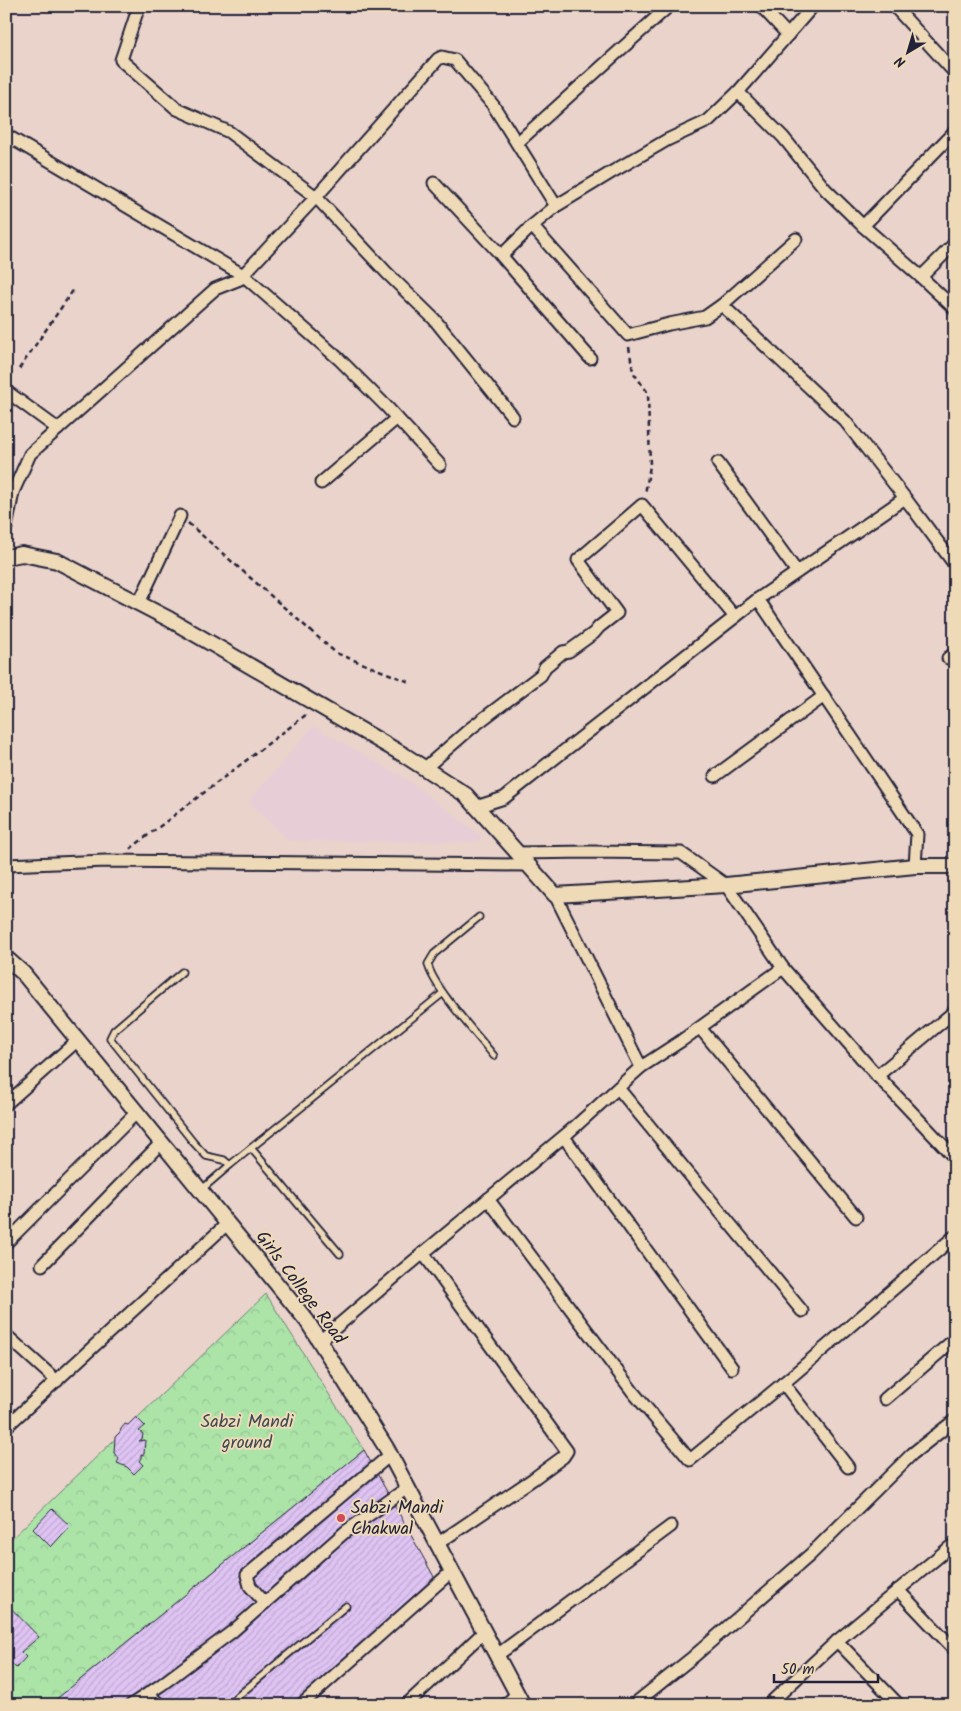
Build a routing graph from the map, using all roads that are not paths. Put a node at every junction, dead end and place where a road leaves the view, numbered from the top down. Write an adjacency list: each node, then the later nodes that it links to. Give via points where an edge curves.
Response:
1 (139, 6): 13 (street, via 121,60 178,108 229,132)
2 (669, 6): 11 (street)
3 (761, 6): 6 (street)
4 (813, 6): 6 (street)
5 (894, 6): 7 (street)
6 (788, 35): 8 (street)
7 (955, 72)
8 (738, 92): 14 (street, via 708,121 667,140); 16 (street)
9 (955, 131): 16 (street)
10 (6, 134): 20 (street)
11 (518, 143): 13 (street, via 493,105 455,60 442,57 428,68); 14 (street)
12 (434, 183): 19 (street)
13 (316, 197): 20 (street); 26 (street, via 434,319)
14 (556, 206): 15 (street)
15 (532, 226): 19 (street); 22 (street, via 628,335 705,318)
16 (863, 226): 21 (street)
17 (796, 239): 22 (street)
18 (955, 243): 21 (street)
19 (502, 255): 24 (street)
20 (244, 275): 27 (street, via 339,358); 28 (street, via 215,289)
21 (922, 277): 23 (street)
22 (722, 305): 32 (street, via 845,421)
23 (955, 310)
24 (590, 358)
25 (6, 390): 28 (street)
26 (513, 417)
27 (397, 418): 30 (street); 31 (street)
28 (58, 429): 34 (street, via 30,454 13,492)
29 (718, 463): 37 (street)
30 (440, 465)
31 (321, 483)
32 (905, 498): 36 (street); 37 (street)
33 (180, 516): 39 (street)
34 (7, 520)
35 (6, 557): 39 (street, via 22,554 58,561)
36 (955, 565)
37 (797, 572): 38 (street)
38 (758, 599): 40 (street); 41 (street)
39 (139, 603): 42 (street)
40 (735, 617): 42 (street, via 642,505 578,560 618,612 575,647 563,652 545,667 541,675 471,728); 44 (street, via 504,798)
41 (824, 696): 43 (street); 48 (street, via 917,834)
42 (424, 769): 44 (street, via 466,795)
43 (715, 776)
44 (476, 807): 45 (street)
45 (517, 853): 47 (street); 50 (street, via 681,853)
46 (6, 865): 47 (street, via 115,861)
47 (528, 865): 51 (street)
48 (915, 866): 49 (street); 50 (street)
49 (955, 866)
50 (726, 885): 51 (street); 54 (street)
51 (555, 895): 61 (street)
52 (479, 917): 56 (lane, via 434,954 428,964)
53 (6, 958): 59 (street, Girls College Road)
54 (783, 968): 58 (street); 62 (street)
55 (182, 972): 70 (lane, via 114,1030 110,1038 206,1156 224,1160)
56 (443, 993): 60 (lane); 68 (lane)
57 (955, 1011): 62 (street)
58 (700, 1028): 61 (street); 73 (street)
59 (78, 1040): 64 (street); 65 (street, Girls College Road)
60 (494, 1056)
61 (641, 1067): 63 (street)
62 (877, 1076): 69 (street)
63 (618, 1088): 66 (street); 80 (street)
64 (6, 1104)
65 (137, 1112): 67 (street, Girls College Road); 76 (street)
66 (564, 1136): 72 (street); 84 (street)
67 (162, 1142): 71 (street, Girls College Road); 79 (street)
68 (251, 1148): 70 (lane); 78 (lane)
69 (955, 1158)
70 (230, 1165): 71 (lane)
71 (201, 1190): 74 (street, Girls College Road)
72 (488, 1199): 77 (street); 86 (street, via 633,1392 690,1460)
73 (856, 1217)
74 (228, 1223): 83 (street, Girls College Road); 85 (street)
75 (955, 1236): 86 (street)
76 (6, 1243)
77 (423, 1253): 83 (street); 95 (street, via 567,1451 564,1457)
78 (340, 1254)
79 (42, 1265)
80 (802, 1311)
81 (6, 1335): 85 (street)
82 (955, 1339): 87 (street)
83 (320, 1341): 90 (street, Girls College Road)
84 (732, 1368)
85 (57, 1381): 89 (street)
86 (783, 1383): 91 (street)
87 (885, 1399)
88 (955, 1420): 112 (street, via 912,1454 810,1555)
89 (6, 1427)
90 (390, 1455): 92 (street, Girls College Road); 98 (street, via 247,1575 250,1586)
91 (848, 1467)
92 (407, 1488): 95 (street, Girls College Road); 98 (street, via 345,1532)
93 (671, 1526): 103 (street)
94 (955, 1543): 97 (street)
95 (437, 1544): 96 (street, Girls College Road)
96 (451, 1572): 100 (street, Girls College Road); 109 (street)
97 (898, 1590): 101 (street); 102 (street)
98 (265, 1603): 104 (street, via 233,1631)
99 (346, 1606): 108 (lane)
100 (484, 1632): 103 (street, Girls College Road); 110 (street)
101 (837, 1641): 113 (street); 114 (street)
102 (955, 1650)
103 (496, 1656): 105 (street, Girls College Road)
104 (148, 1692): 106 (street); 107 (lane)
105 (520, 1699): 111 (street)
106 (130, 1705)
107 (166, 1705)
108 (227, 1705)
109 (301, 1705)
110 (406, 1705)
111 (505, 1705)
112 (633, 1705)
113 (768, 1705)
114 (899, 1705)

